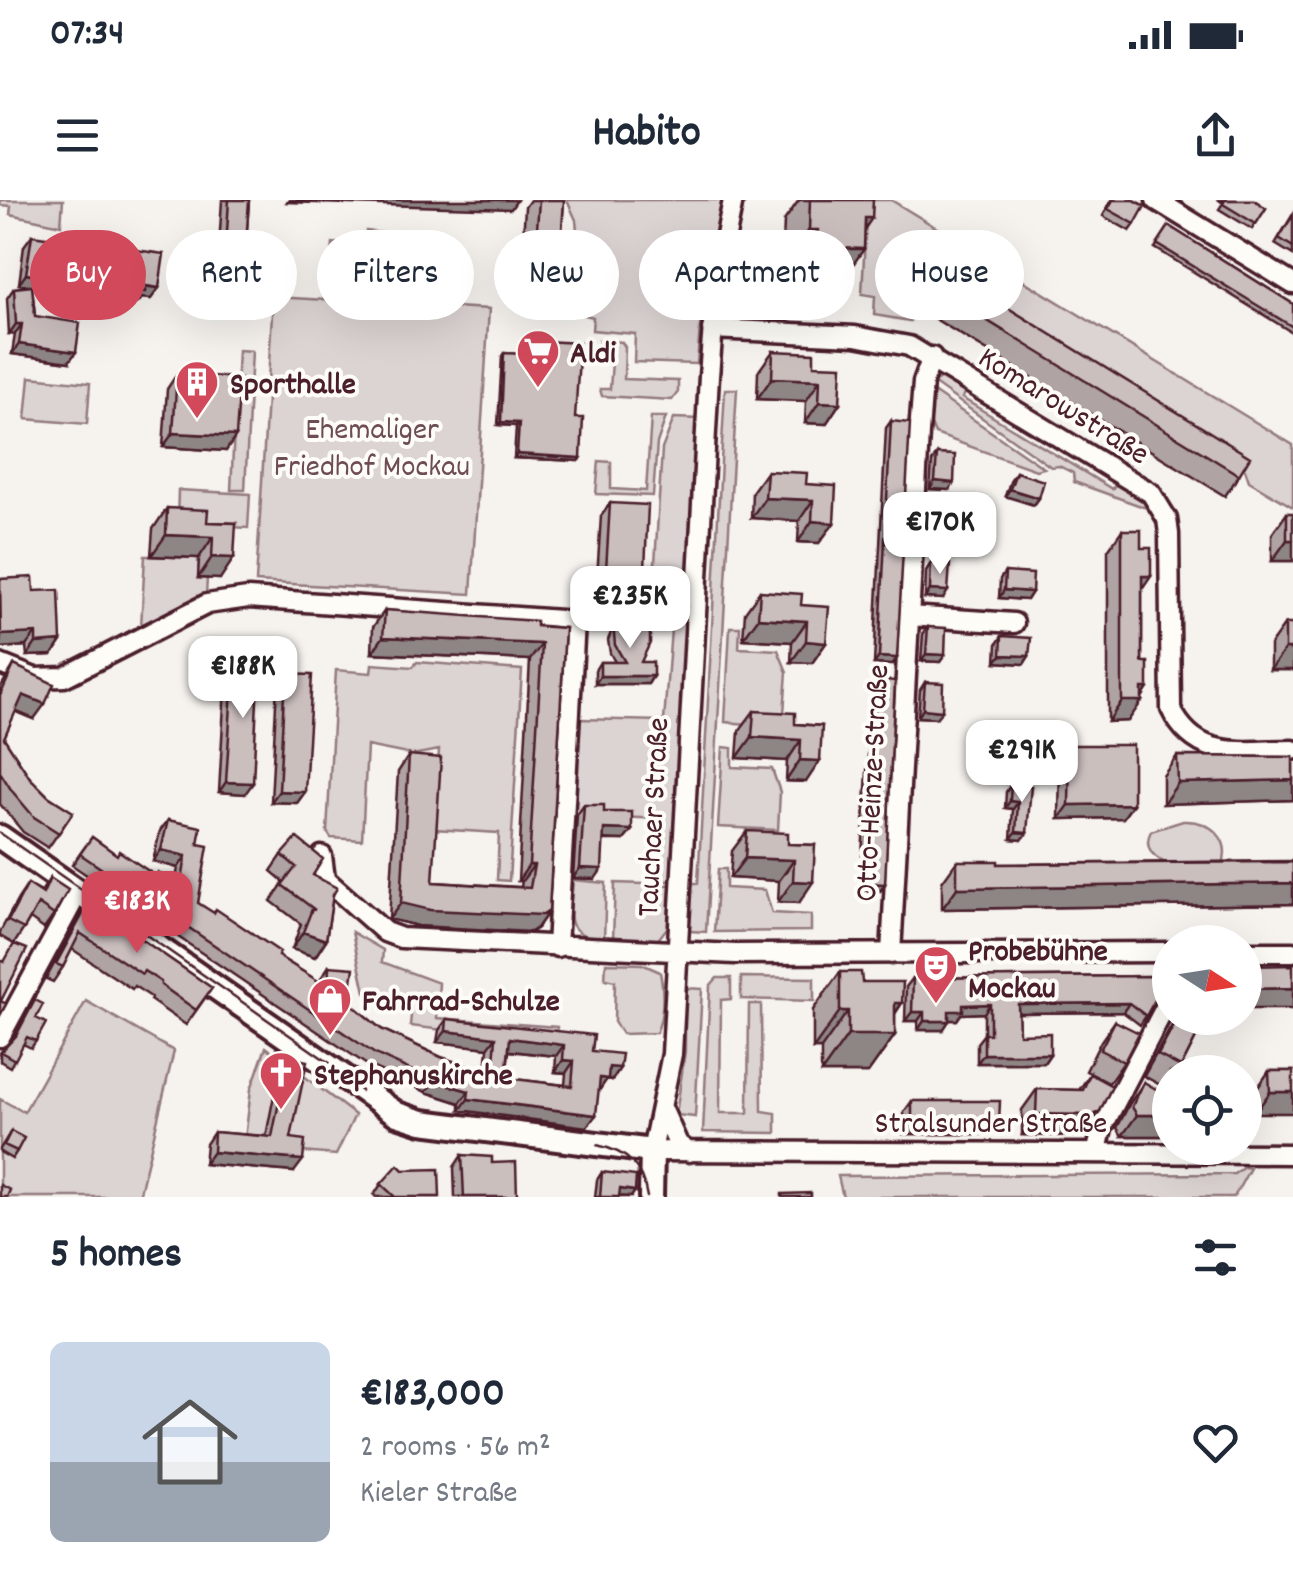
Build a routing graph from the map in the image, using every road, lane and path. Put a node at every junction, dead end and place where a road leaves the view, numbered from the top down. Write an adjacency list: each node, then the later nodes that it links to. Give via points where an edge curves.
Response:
1 (733, 200): 4 (street, Tauchaer Straße)
2 (1156, 200): 3 (street)
3 (1293, 284)
4 (712, 328): 5 (street, Komarowstraße, via 855,336); 14 (street, Tauchaer Straße)
5 (932, 357): 6 (street, Otto-Heinze-Straße, via 924,382); 9 (street, Komarowstraße, via 1151,493 1169,534 1170,709 1179,727 1220,750)
6 (909, 616): 7 (street); 18 (street, Otto-Heinze-Straße)
7 (1014, 623)
8 (0, 664): 13 (street, via 35,678 64,676 207,604 248,598 574,621)
9 (1293, 750)
10 (0, 837): 12 (main road)
11 (322, 856): 13 (street, via 325,879 385,932)
12 (78, 893): 20 (street); 23 (main road, via 397,1114)
13 (556, 947): 14 (street)
14 (676, 952): 18 (street); 21 (street, Tauchaer Straße, via 672,1054)
15 (1152, 952): 18 (street)
16 (1262, 952): 17 (street)
17 (1293, 952)
18 (891, 954)
19 (1152, 1032): 22 (street, via 1102,1128)
20 (0, 1038)
21 (662, 1108): 23 (street, Tauchaer Straße); 24 (street, via 678,1144)
22 (1098, 1151): 24 (street, Stralsunder Straße); 25 (street, Stralsunder Straße)
23 (652, 1152): 24 (street, Stralsunder Straße); 26 (main road, Tauchaer Straße)
24 (690, 1152)
25 (1293, 1154)
26 (652, 1197)

